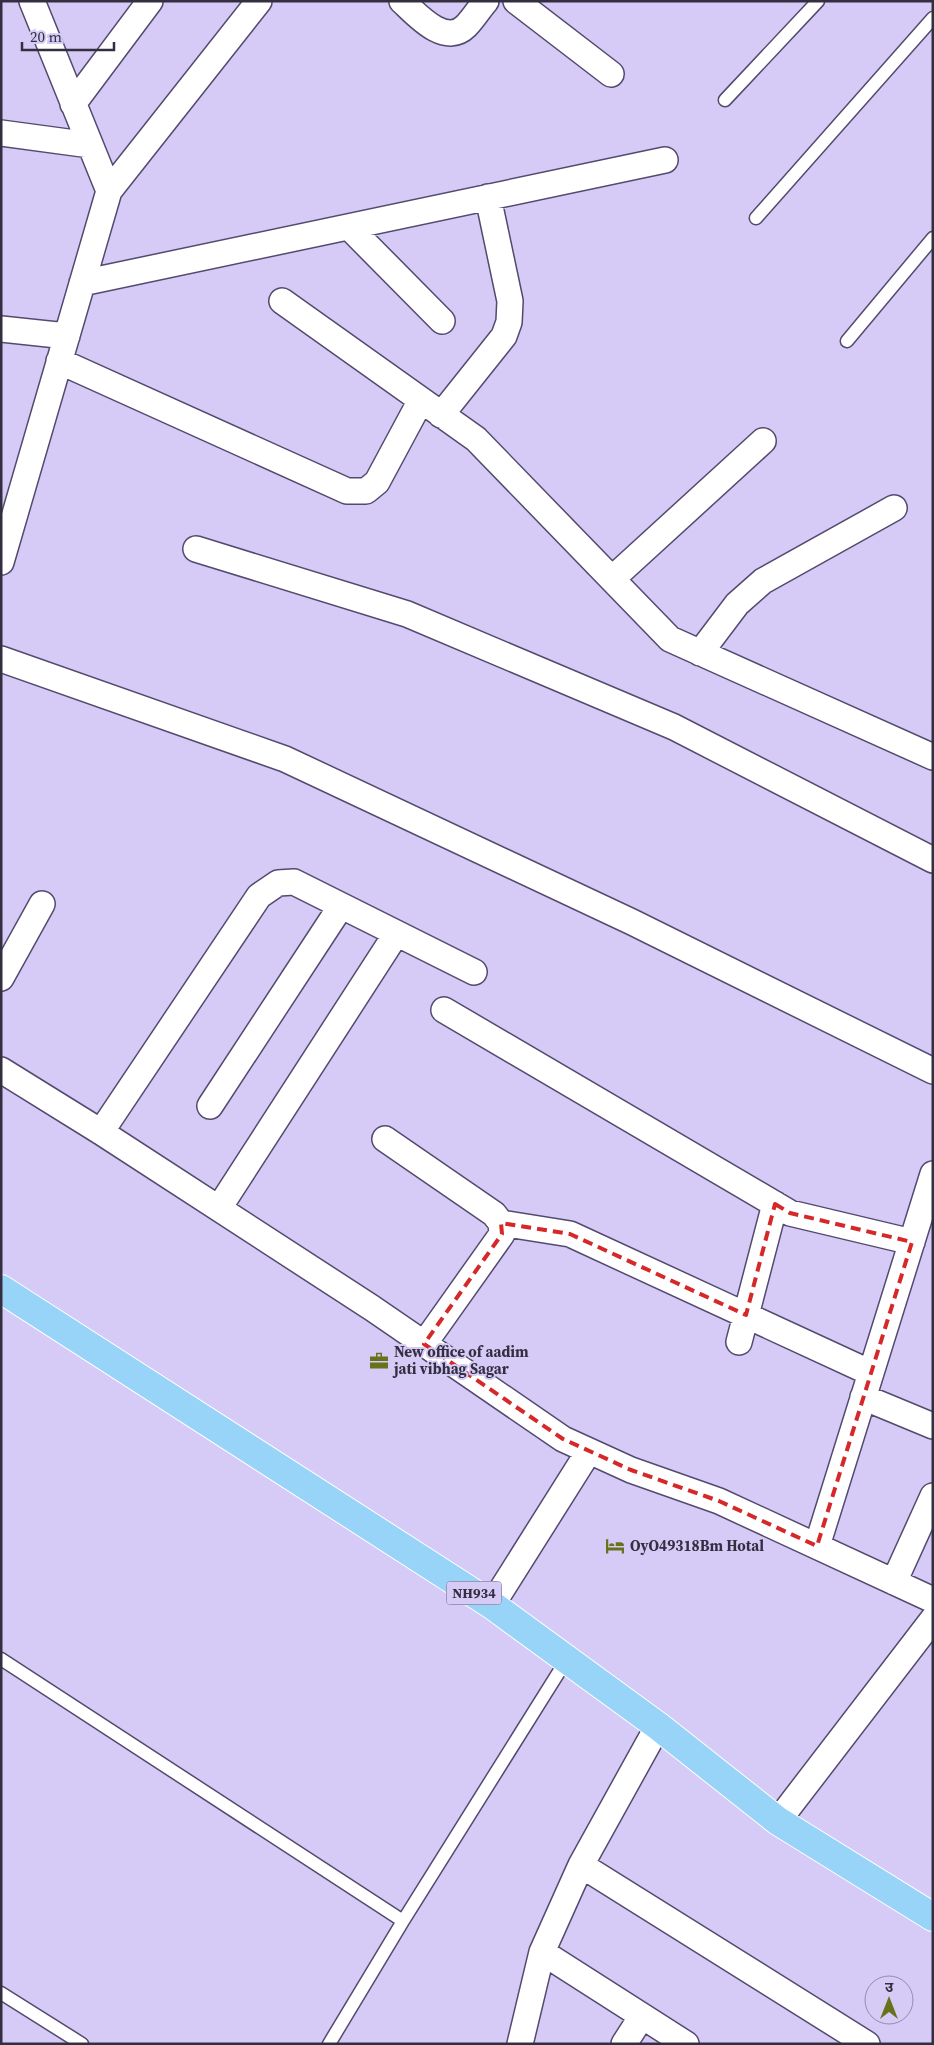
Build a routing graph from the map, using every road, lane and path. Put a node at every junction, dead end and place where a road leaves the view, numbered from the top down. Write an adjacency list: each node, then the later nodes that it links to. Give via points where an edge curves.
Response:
1 (32, 1): 11 (street)
2 (150, 1): 11 (street)
3 (259, 1): 15 (street)
4 (402, 1): 5 (street, via 439,31 455,33 465,27)
5 (486, 1)
6 (516, 1): 9 (street)
7 (818, 1): 10 (lane)
8 (933, 18): 17 (lane)
9 (611, 74)
10 (725, 100)
11 (73, 104): 13 (street)
12 (1, 133): 13 (street)
13 (90, 145): 15 (street)
14 (665, 160): 16 (street)
15 (109, 191): 20 (street)
16 (488, 197): 18 (street); 28 (street, via 510,301 509,322 504,336)
17 (756, 218)
18 (349, 227): 20 (street); 22 (street)
19 (933, 238): 25 (lane)
20 (82, 283): 24 (street)
21 (282, 301): 27 (street)
22 (442, 320)
23 (1, 329): 24 (street)
24 (67, 336): 26 (street)
25 (847, 341)
26 (59, 361): 27 (street, via 347,490 366,491 377,482); 32 (street)
27 (421, 400): 28 (street)
28 (441, 414): 33 (street, via 476,439)
29 (763, 441): 33 (street)
30 (894, 508): 34 (street, via 763,581 737,604)
31 (196, 548): 37 (street, via 407,614 582,688 674,727)
32 (1, 562)
33 (612, 579): 34 (street, via 670,639)
34 (700, 653): 36 (street)
35 (1, 659): 45 (street, via 284,759 632,922)
36 (933, 757)
37 (933, 860)
38 (42, 904): 42 (street)
39 (341, 906): 40 (street); 46 (street); 47 (street, via 294,882 278,883 260,896)
40 (396, 934): 41 (street); 51 (street)
41 (474, 972)
42 (1, 978)
43 (444, 1010): 50 (street)
44 (1, 1070): 47 (street)
45 (933, 1071)
46 (210, 1106)
47 (101, 1132): 51 (street)
48 (385, 1139): 52 (street, via 494,1214)
49 (933, 1174): 53 (street)
50 (775, 1204): 53 (street, via 790,1213); 55 (street)
51 (219, 1208): 57 (street)
52 (501, 1223): 55 (street, via 570,1234); 57 (street, via 502,1234)
53 (912, 1242): 58 (street)
54 (1, 1289): 66 (highway, NH934)
55 (746, 1315): 56 (street); 58 (street)
56 (739, 1342)
57 (424, 1344): 61 (street, via 563,1439)
58 (871, 1373): 59 (street)
59 (863, 1397): 60 (street); 63 (street)
60 (933, 1426)
61 (589, 1451): 63 (street, via 631,1470 719,1501); 66 (street)
62 (933, 1496): 64 (street)
63 (817, 1546): 64 (street)
64 (894, 1582): 65 (street)
65 (933, 1600)
66 (492, 1605): 69 (highway, NH934)
67 (933, 1619): 71 (street)
68 (1, 1659): 74 (lane)
69 (567, 1659): 70 (highway, NH934); 74 (lane)
70 (658, 1726): 71 (highway, NH934); 72 (street)
71 (778, 1821): 73 (highway, NH934)
72 (581, 1864): 75 (street); 83 (street)
73 (933, 1917)
74 (403, 1920): 79 (lane)
75 (542, 1952): 77 (street); 80 (street)
76 (1, 1993): 78 (lane)
77 (642, 2016): 81 (street); 82 (street)
78 (82, 2044)
79 (329, 2044)
80 (520, 2044)
81 (624, 2044)
82 (686, 2044)
83 (867, 2044)

